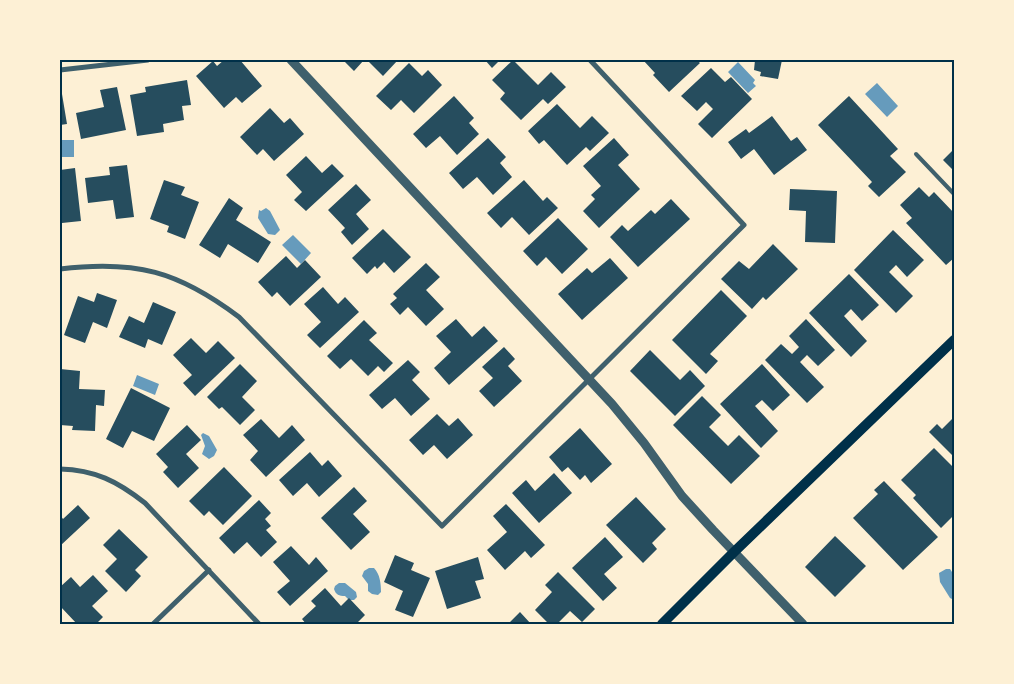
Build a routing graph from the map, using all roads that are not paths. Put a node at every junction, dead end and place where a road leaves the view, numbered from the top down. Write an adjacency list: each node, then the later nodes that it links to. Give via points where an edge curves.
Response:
1 (148, 60): 4 (street)
2 (291, 60): 9 (street)
3 (590, 60): 9 (street, via 744,225)
4 (60, 70)
5 (916, 154): 6 (lane)
6 (954, 194)
7 (60, 269): 9 (street, via 91,265 152,271 212,297 239,317 442,526)
8 (954, 340): 11 (main road)
9 (588, 380): 11 (street, via 644,443 682,496)
10 (60, 469): 12 (street, via 101,475 124,487 145,503)
11 (734, 552): 15 (main road); 16 (street)
12 (209, 570): 13 (street); 14 (street)
13 (153, 624)
14 (259, 624)
15 (662, 624)
16 (804, 624)

